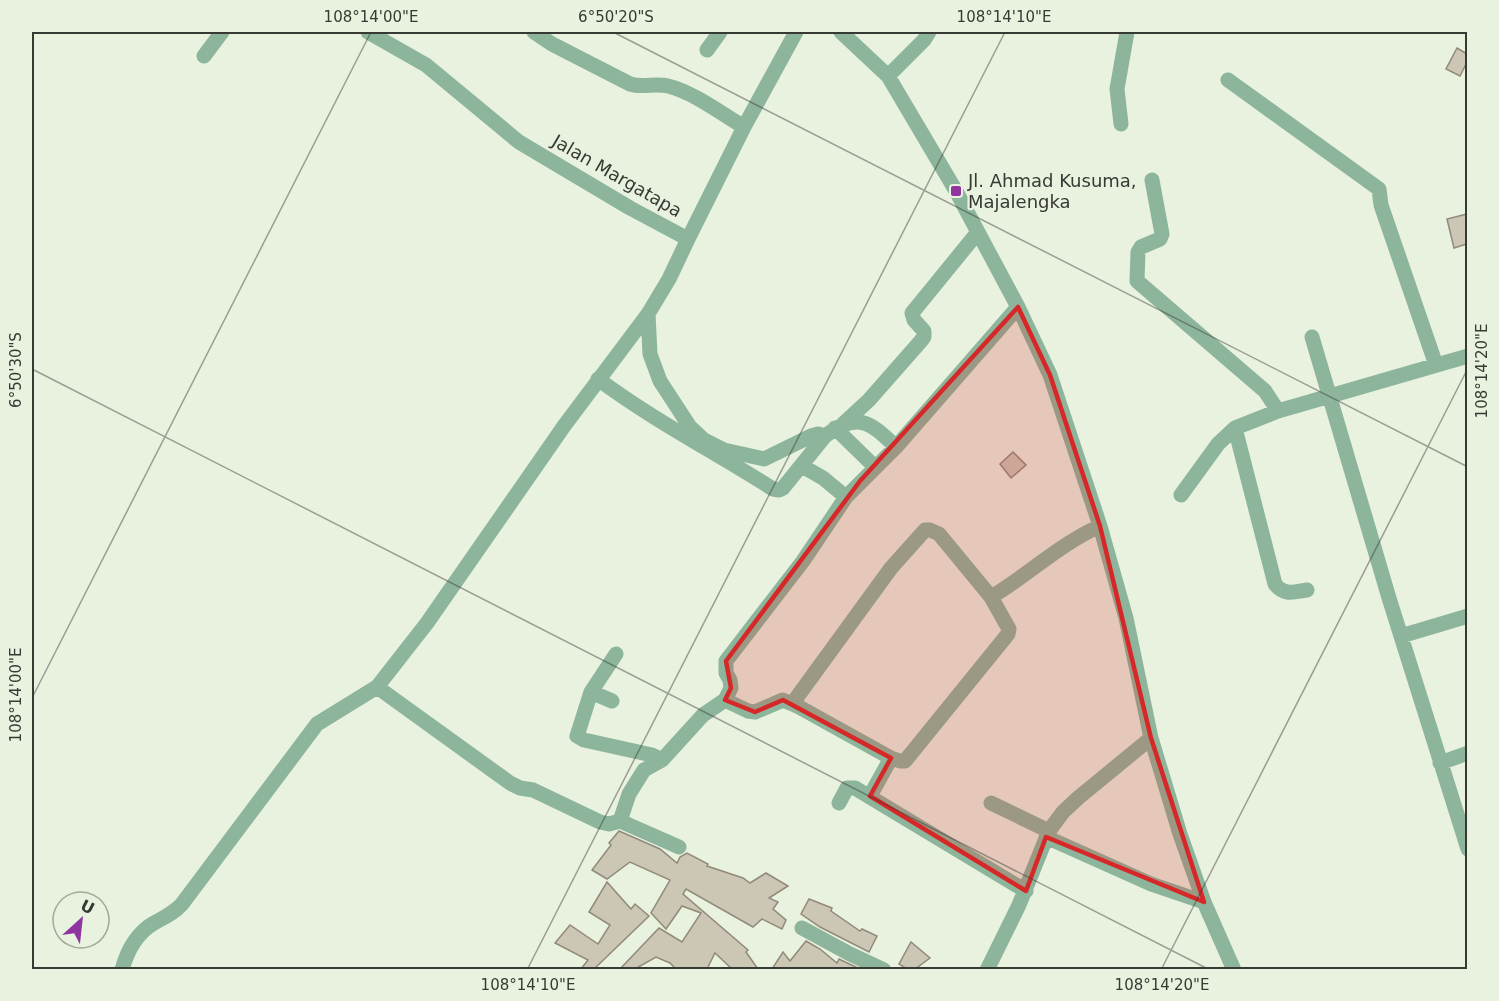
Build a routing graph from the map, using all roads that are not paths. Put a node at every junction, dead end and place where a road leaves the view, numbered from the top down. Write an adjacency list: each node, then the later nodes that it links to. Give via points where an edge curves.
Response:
1 (222, 32): 10 (street)
2 (368, 32): 17 (street, Jalan Margatapa, via 426,64 519,142)
3 (534, 32): 14 (street, via 630,84 670,86)
4 (720, 32): 9 (street)
5 (796, 32): 14 (street, Jalan Margatapa)
6 (842, 32): 11 (street)
7 (929, 32): 11 (street)
8 (1127, 32): 13 (street, via 1117,89)
9 (707, 50)
10 (204, 56)
11 (888, 76): 16 (street)
12 (1228, 80): 22 (street, via 1379,189 1381,205)
13 (1121, 124)
14 (744, 128): 17 (street, Jalan Margatapa)
15 (1152, 180): 25 (street, via 1162,234 1138,252 1137,281 1265,392)
16 (978, 232): 18 (street); 27 (street, via 912,313 924,337 869,400)
17 (688, 239): 19 (street)
18 (1018, 307): 28 (street); 35 (street, via 1050,375)
19 (648, 314): 23 (street); 29 (street, via 650,354 660,381 690,427 724,450)
20 (1312, 337): 24 (street)
21 (1467, 356): 22 (street)
22 (1436, 365): 24 (street)
23 (598, 379): 32 (street, via 665,425); 41 (street, via 427,623)
24 (1329, 396): 25 (street); 39 (street)
25 (1278, 411): 26 (street)
26 (1234, 428): 33 (street); 36 (street, via 1275,584 1287,593)
27 (835, 429): 28 (street, via 863,422 874,426); 29 (street); 30 (street); 31 (street)
28 (896, 447): 31 (street)
29 (764, 459): 32 (street)
30 (801, 466): 32 (street, via 779,490); 34 (street)
31 (875, 466): 34 (street)
32 (752, 475)
33 (1181, 495)
34 (846, 497): 43 (street, via 803,561 726,661 731,687)
35 (1100, 526): 37 (street); 46 (street, via 1126,618)
36 (1308, 590)
37 (991, 597): 45 (street, via 939,534 925,530 891,568); 48 (street, via 1008,634 908,758)
38 (1467, 616): 39 (street)
39 (1401, 636): 50 (street)
40 (616, 654): 42 (street)
41 (377, 687): 54 (street, via 510,783 600,822); 61 (street, via 317,724 183,904 133,943)
42 (591, 692): 44 (street); 49 (street, via 578,738)
43 (725, 700): 45 (street, via 755,712 777,701); 49 (street, via 703,715)
44 (612, 701)
45 (792, 704): 48 (street)
46 (1151, 738): 55 (street, via 1078,798); 59 (street)
47 (1467, 753): 50 (street)
48 (891, 758): 51 (street)
49 (662, 760): 54 (street, via 644,770 629,794)
50 (1440, 763): 57 (street)
51 (870, 796): 52 (street, via 851,787); 58 (street)
52 (839, 803)
53 (991, 803): 55 (street)
54 (620, 821): 56 (street)
55 (1047, 834): 58 (street); 59 (street, via 1151,884)
56 (680, 847)
57 (1467, 849)
58 (1026, 891): 63 (street)
59 (1204, 902): 64 (street)
60 (802, 928): 62 (street)
61 (122, 969)
62 (884, 969)
63 (987, 969)
64 (1234, 969)

